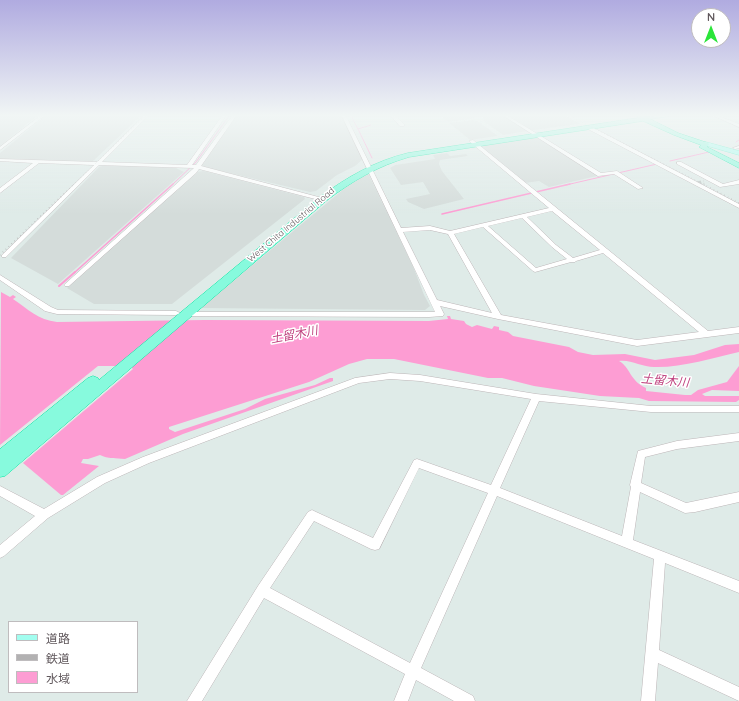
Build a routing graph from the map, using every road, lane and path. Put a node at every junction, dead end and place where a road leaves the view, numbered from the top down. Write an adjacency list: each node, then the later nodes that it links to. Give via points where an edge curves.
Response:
1 (113, 149): 12 (street)
2 (200, 149): 15 (street)
3 (212, 149): 17 (street)
4 (361, 149): 14 (street)
5 (442, 149): 14 (highway, West Chita Industrial Road)
6 (480, 149): 25 (street)
7 (557, 149): 21 (street, via 600,176 615,172)
8 (629, 149): 24 (street)
9 (706, 149): 16 (highway)
10 (0, 160): 11 (street)
11 (38, 161): 12 (street); 22 (street)
12 (100, 162): 15 (street); 31 (street)
13 (679, 163): 18 (street)
14 (369, 165): 23 (highway, West Chita Industrial Road); 28 (street)
15 (188, 166): 17 (street)
16 (739, 166)
17 (199, 167): 23 (street); 34 (street)
18 (712, 181): 19 (street); 20 (street, via 722,186)
19 (704, 182)
20 (739, 182)
21 (640, 188)
22 (0, 191)
23 (319, 198): 36 (highway, West Chita Industrial Road)
24 (739, 206)
25 (552, 209): 26 (street); 30 (street)
26 (523, 216): 27 (street); 32 (street)
27 (484, 225): 29 (street); 32 (street, via 535,270)
28 (400, 230): 29 (street, via 430,228); 35 (street)
29 (450, 233): 37 (street)
30 (604, 251): 32 (street); 39 (street)
31 (4, 256)
32 (573, 261)
33 (0, 277): 36 (street, via 48,309 58,312)
34 (67, 285)
35 (434, 302): 36 (street, via 440,314 429,316); 37 (street)
36 (179, 315): 40 (highway, West Chita Industrial Road)
37 (498, 318): 39 (street, via 637,343)
38 (739, 330): 39 (street)
39 (707, 335)
40 (113, 370): 44 (highway, West Chita Industrial Road); 45 (highway, West Chita Industrial Road)
41 (536, 397): 42 (street, via 651,409); 47 (street); 50 (street, via 420,378 390,376 358,380 146,460 101,480)
42 (739, 409)
43 (739, 437): 46 (street, via 700,441 640,454)
44 (0, 458)
45 (0, 471)
46 (635, 485): 49 (street, via 685,508); 51 (street)
47 (493, 490): 51 (street); 55 (street, via 417,463 374,545 312,515); 57 (street)
48 (0, 491): 50 (street)
49 (739, 497)
50 (44, 515): 52 (street)
51 (627, 542): 53 (street)
52 (0, 552)
53 (660, 557): 54 (street); 56 (street)
54 (739, 587)
55 (262, 590): 57 (street); 59 (street)
56 (652, 654): 58 (street); 62 (street)
57 (413, 671): 60 (street); 61 (street)
58 (739, 694)
59 (194, 701)
60 (401, 701)
61 (468, 701)
62 (648, 701)

